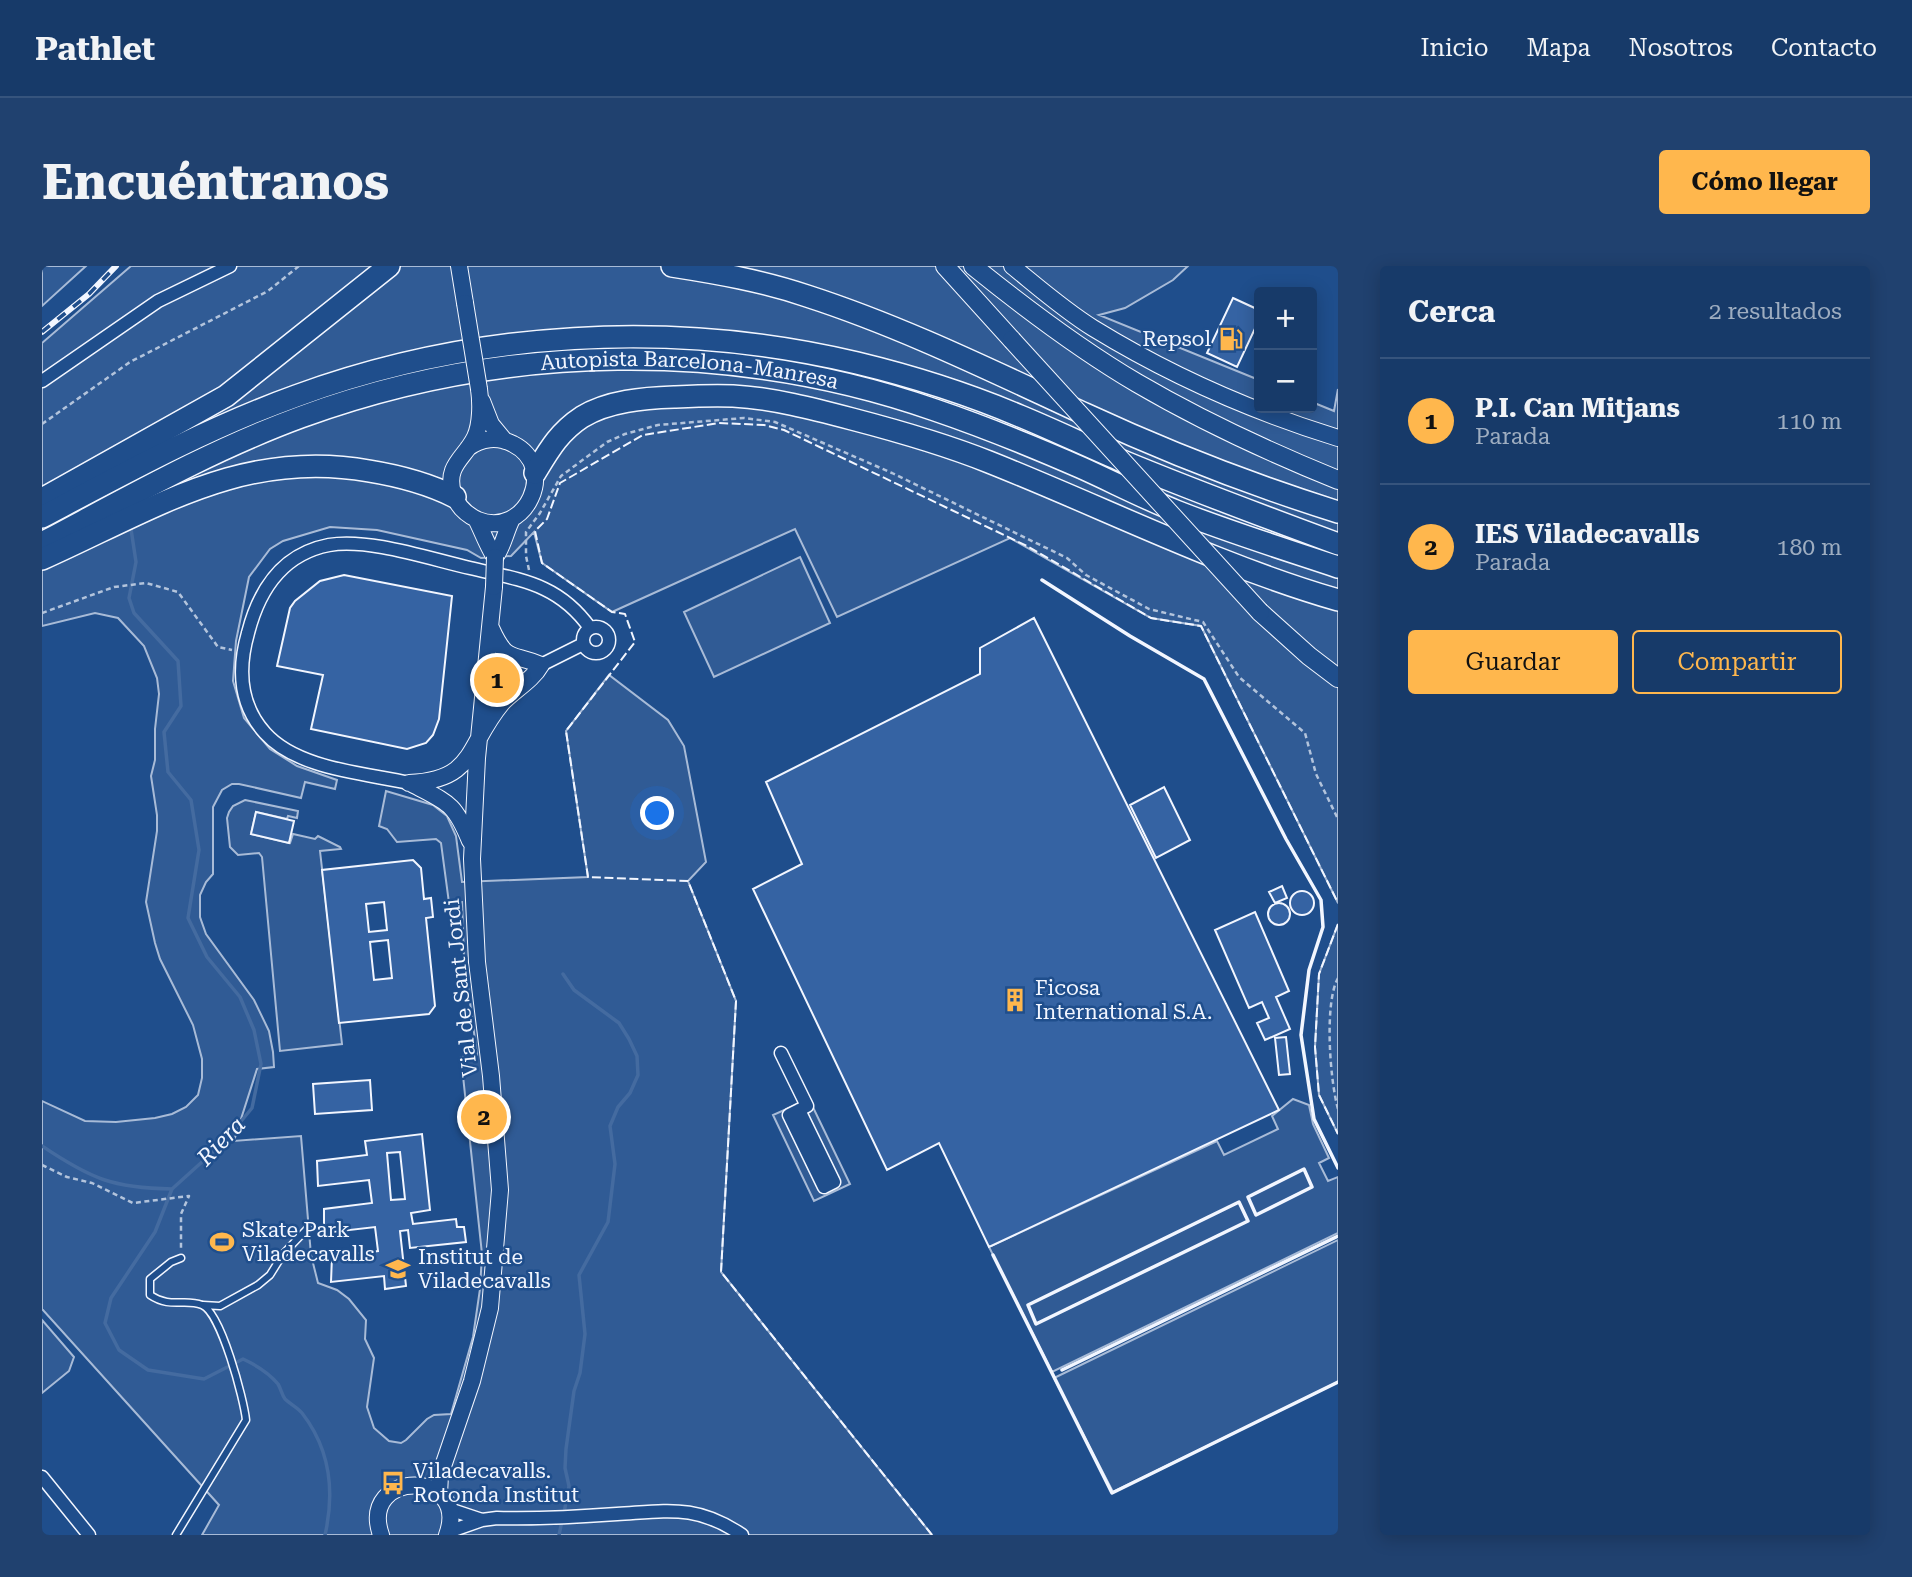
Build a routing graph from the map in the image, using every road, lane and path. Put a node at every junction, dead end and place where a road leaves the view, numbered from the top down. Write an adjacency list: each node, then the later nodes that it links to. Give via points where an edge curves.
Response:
1 (230, 266): 9 (street, via 158,301)
2 (299, 266): 12 (path, via 268,291 130,362)
3 (389, 266): 19 (highway, via 226,396)
4 (459, 266): 10 (street, bridge)
5 (672, 266): 20 (highway, via 716,272 828,303 927,341 1255,485)
6 (946, 266): 38 (main road, bridge, via 1260,612)
7 (973, 266): 17 (main road, via 1136,382 1239,438)
8 (1012, 266): 13 (street, via 1094,328 1153,361 1230,397)
9 (42, 381)
10 (479, 394): 14 (street, via 491,424); 15 (street, via 479,421)
11 (1017, 415): 21 (highway, Autopista Barcelona-Manresa, via 857,363 766,346 635,336 533,341 423,359 296,396 179,445); 22 (highway, via 1053,420 1169,468 1258,498); 26 (highway, Autopista Barcelona-Manresa, via 1204,495)
12 (42, 424)
13 (1338, 438)
14 (505, 440): 15 (street, via 483,440); 16 (street, via 523,450)
15 (468, 448): 18 (street, via 454,468)
16 (535, 473): 24 (street, via 533,496); 31 (highway, via 560,433 592,412 628,402 734,396 798,406 929,440 988,461 1238,567)
17 (1338, 481)
18 (455, 497): 23 (street); 28 (highway, via 429,484 355,468 274,468 198,487)
19 (42, 499)
20 (1338, 512)
21 (42, 517)
22 (1338, 518)
23 (476, 519): 24 (street, via 498,523); 27 (street)
24 (512, 519): 27 (street)
25 (42, 543): 29 (highway, Autopista Barcelona-Manresa, via 236,444 363,397 497,368 633,359 775,370 891,396 1021,442 1196,518)
26 (1338, 544)
27 (495, 557): 33 (street, Vial de Sant Jordi, bridge)
28 (42, 559)
29 (1338, 567)
30 (533, 583): 34 (street, via 565,600); 36 (street, via 377,547 329,545 298,556 272,578 253,612); 41 (path, via 526,532 561,476 607,442 658,425 697,420 775,422 1068,558 1086,575 1149,609 1203,622 1238,677 1305,733 1316,774)
31 (1338, 600)
32 (42, 613): 36 (path, via 114,587 146,583 178,592 218,647)
33 (491, 626): 37 (street, via 504,652); 39 (street, Vial de Sant Jordi)
34 (590, 628): 35 (street); 35 (street, via 604,629 608,645 596,653)
35 (583, 644): 37 (street)
36 (243, 653): 40 (street, via 240,671 247,700 259,725 278,744 309,761)
37 (541, 665): 39 (street, via 506,699)
38 (1338, 678)
39 (479, 737): 40 (street, via 451,775); 42 (street, Vial de Sant Jordi)
40 (408, 783): 42 (street, via 454,808)
41 (1338, 819)
42 (472, 847): 51 (street, Vial de Sant Jordi, via 475,937 500,1190 489,1308 472,1381)
43 (1338, 978): 45 (path, via 1328,1040)
44 (781, 1053): 46 (street, via 807,1106)
45 (1338, 1109)
46 (799, 1110): 46 (street, via 789,1115 824,1187 834,1182)
47 (42, 1165): 49 (path, via 133,1203 189,1196 181,1214)
48 (308, 1228): 50 (lane, via 258,1284 220,1306)
49 (181, 1258): 50 (lane, via 150,1279 150,1295 161,1303)
50 (203, 1305): 59 (lane, via 216,1317 247,1420)
51 (446, 1454): 53 (street); 54 (street, Vial de Sant Jordi)
52 (42, 1477): 58 (street)
53 (412, 1484): 54 (street); 60 (street, via 396,1489 382,1503)
54 (439, 1494): 55 (street)
55 (449, 1509): 56 (street); 57 (street)
56 (482, 1520): 57 (street); 61 (street, via 690,1511)
57 (448, 1534)
58 (89, 1535)
59 (176, 1535)
60 (381, 1535)
61 (742, 1535)

